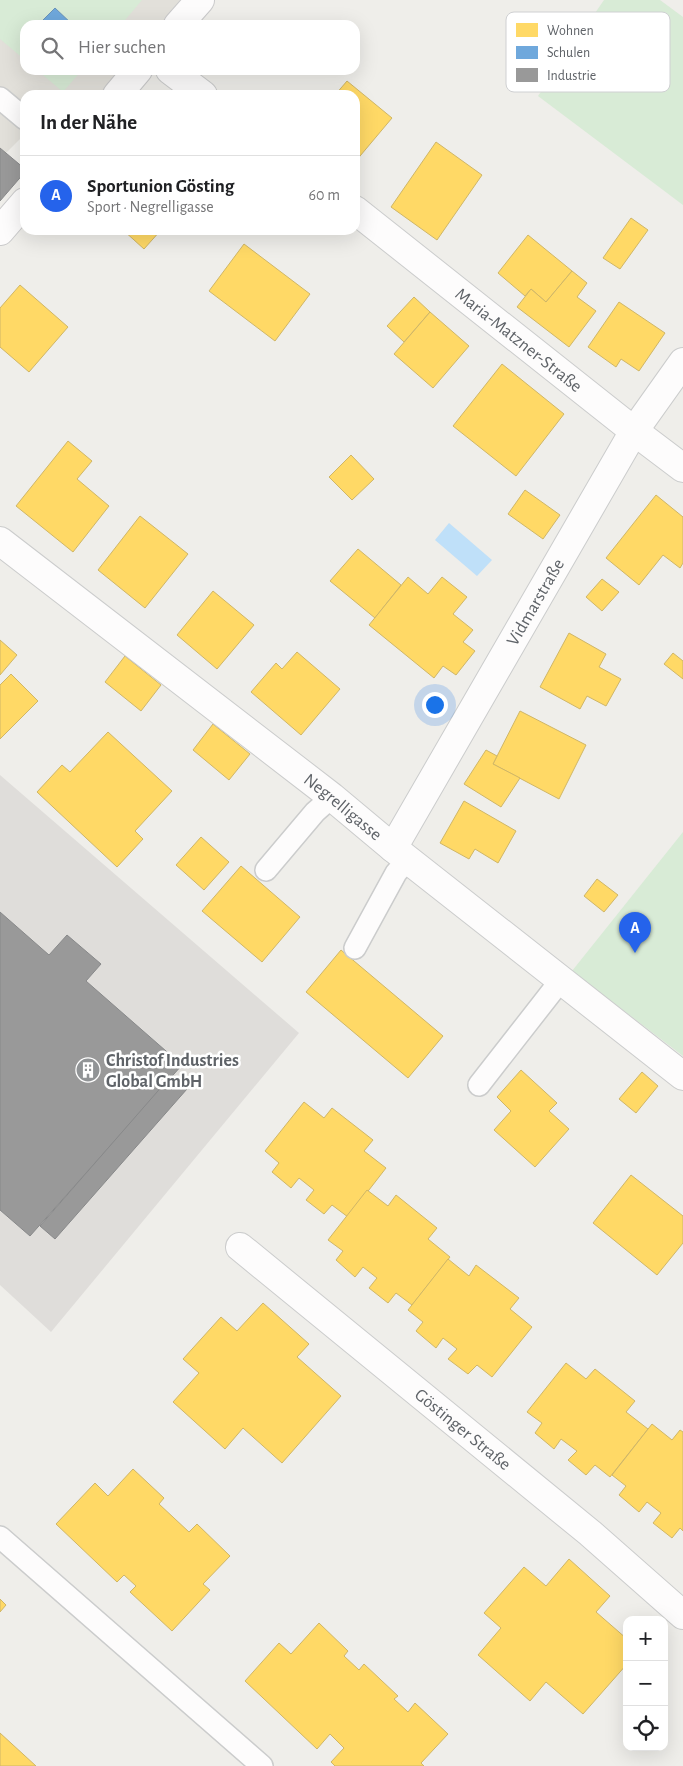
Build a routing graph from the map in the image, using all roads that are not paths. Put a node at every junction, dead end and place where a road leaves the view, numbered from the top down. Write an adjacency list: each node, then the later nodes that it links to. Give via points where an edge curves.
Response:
1 (200, 0): 2 (street)
2 (182, 20)
3 (134, 75): 5 (street)
4 (177, 75): 6 (street)
5 (121, 90)
6 (196, 90)
7 (0, 98): 8 (lane)
8 (20, 115)
9 (20, 208): 11 (street)
10 (360, 214): 13 (street, Maria-Matzner-Straße)
11 (0, 230)
12 (683, 362): 13 (street, Vidmarstraße)
13 (634, 431): 14 (street, Maria-Matzner-Straße); 17 (street, Vidmarstraße)
14 (683, 468)
15 (0, 541): 16 (street, Negrelligasse)
16 (332, 797): 17 (street, Negrelligasse); 18 (lane, via 315,812)
17 (401, 853): 19 (lane, via 396,873); 20 (street, Negrelligasse)
18 (266, 870)
19 (356, 948)
20 (561, 980): 21 (street, Negrelligasse); 22 (lane)
21 (683, 1076)
22 (479, 1085)
23 (240, 1247): 25 (street, Göstinger Straße, via 590,1533)
24 (0, 1536): 26 (lane)
25 (683, 1615)
26 (262, 1766)

